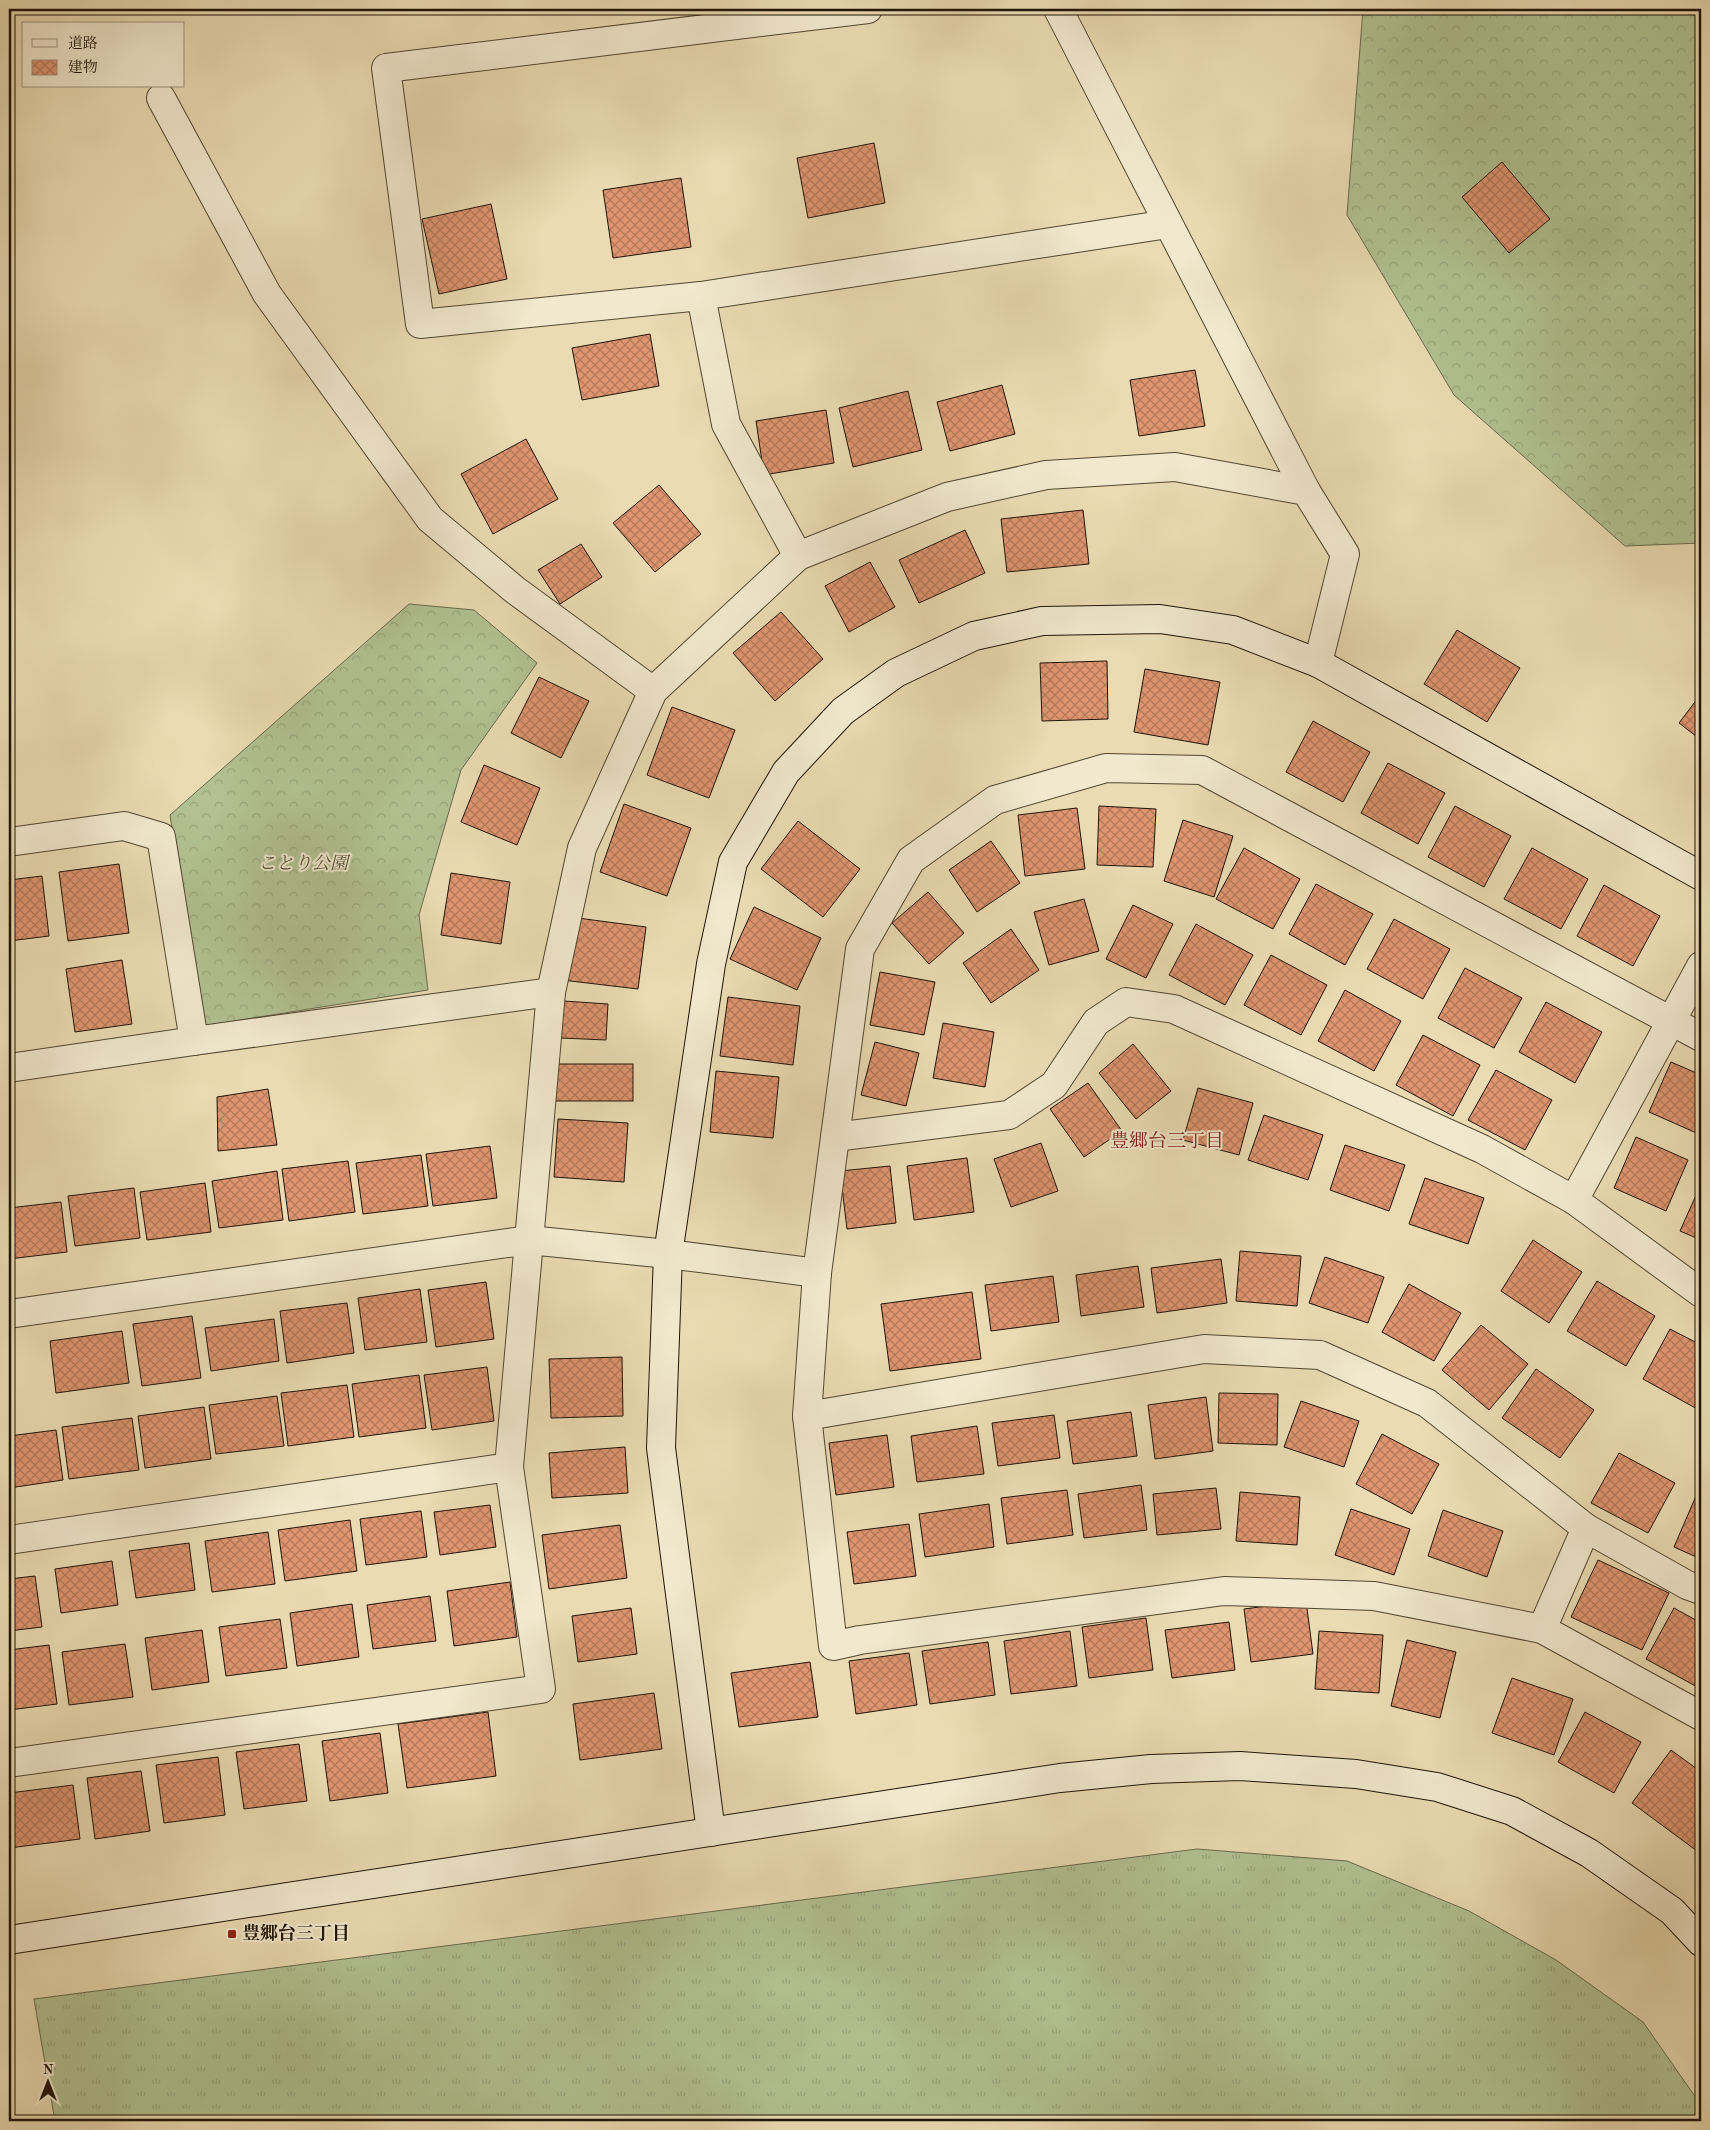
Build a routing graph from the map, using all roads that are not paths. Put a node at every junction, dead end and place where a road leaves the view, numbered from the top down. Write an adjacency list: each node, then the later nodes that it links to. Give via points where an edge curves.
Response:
1 (868, 9): 5 (street, via 386,68 420,324)
2 (1058, 9): 4 (street)
3 (161, 98): 9 (street, via 267,294 430,519 515,590)
4 (1168, 224): 5 (street); 6 (street)
5 (701, 296): 7 (street, via 726,424)
6 (1306, 492): 7 (street, via 1176,467 1046,475 948,498); 8 (street, via 1345,554)
7 (798, 556): 9 (street)
8 (1318, 663): 11 (street); 21 (street, via 1224,628 1160,619 1042,620 974,636 896,673 843,712 786,772 734,862 711,964)
9 (653, 691): 13 (street, via 582,848)
10 (9, 842): 16 (street, via 124,826 161,837)
11 (1701, 876)
12 (1701, 966): 14 (street)
13 (551, 992): 16 (street); 20 (street)
14 (1672, 1022): 15 (street); 18 (street, via 1202,770 1106,768 995,800 911,860 860,950); 19 (street)
15 (1701, 1037)
16 (194, 1041): 17 (street)
17 (9, 1068)
18 (835, 1137): 19 (street, via 1009,1115 1054,1085 1096,1022 1126,1002 1174,1009 1482,1149); 22 (street)
19 (1574, 1200): 23 (street)
20 (529, 1240): 21 (street); 24 (street); 26 (street)
21 (668, 1254): 22 (street); 33 (street, via 661,1448)
22 (817, 1273): 25 (street)
23 (1701, 1293)
24 (9, 1314)
25 (807, 1416): 27 (street, via 1204,1349 1320,1355 1427,1404); 30 (street, via 833,1646 1224,1591 1374,1596)
26 (509, 1467): 28 (street); 32 (street, via 541,1689)
27 (1586, 1528): 29 (street); 30 (street)
28 (9, 1540)
29 (1701, 1590)
30 (1542, 1629): 31 (street)
31 (1701, 1716)
32 (9, 1763)
33 (711, 1832): 34 (street); 35 (street, via 1060,1778 1151,1769 1240,1766 1356,1774 1437,1787 1512,1811 1590,1853 1672,1911)
34 (9, 1940)
35 (1701, 1942)

